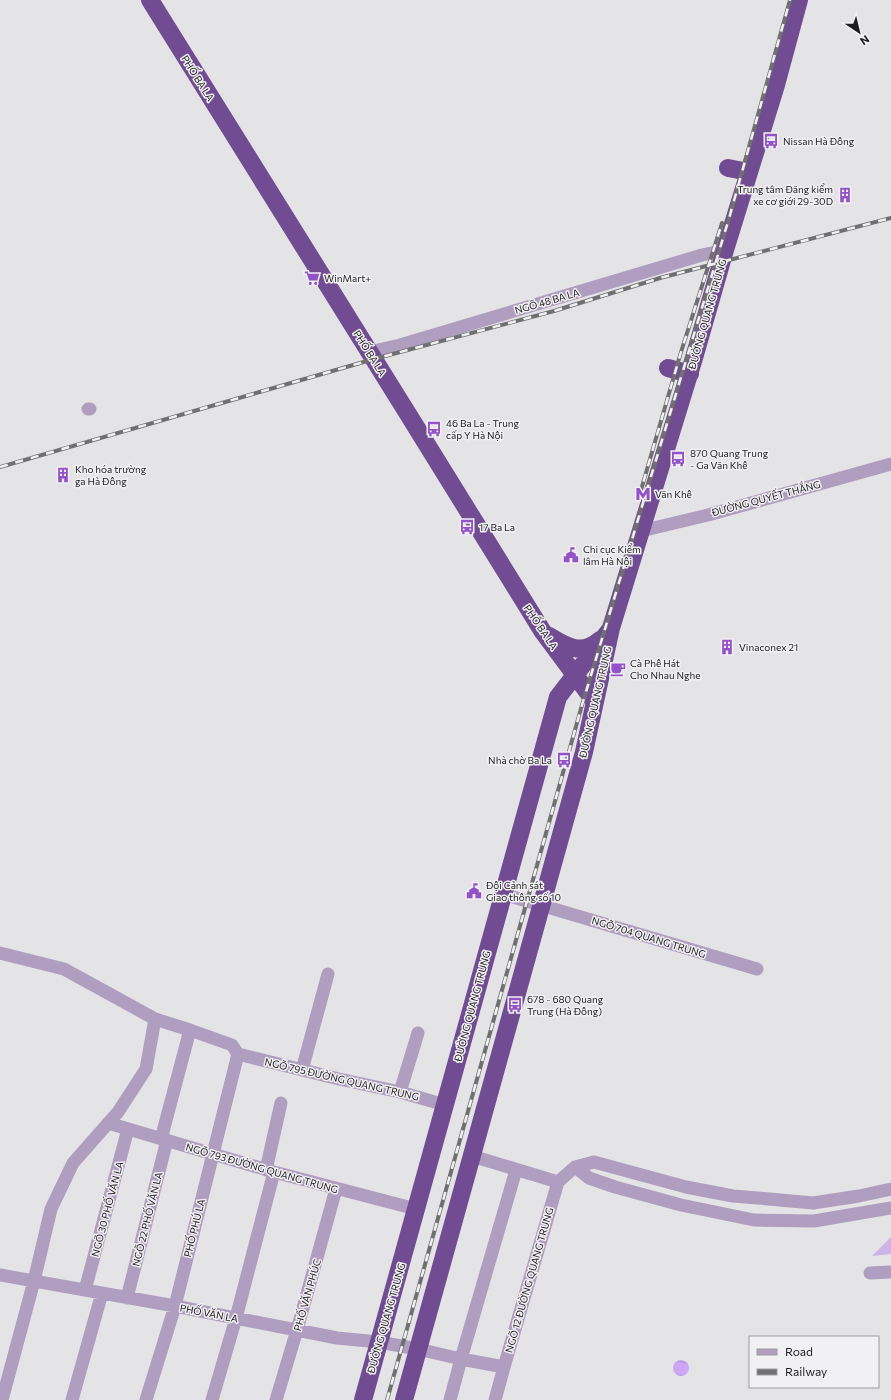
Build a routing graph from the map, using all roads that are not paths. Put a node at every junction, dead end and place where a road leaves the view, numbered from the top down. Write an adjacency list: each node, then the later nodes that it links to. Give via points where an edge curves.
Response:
1 (150, 0): 6 (highway, PHỐ BA LA)
2 (799, 0): 4 (highway, ĐƯỜNG QUANG TRUNG)
3 (728, 168): 4 (highway)
4 (749, 172): 5 (highway, ĐƯỜNG QUANG TRUNG)
5 (725, 250): 6 (street, NGÕ 48 BA LA); 8 (highway, ĐƯỜNG QUANG TRUNG)
6 (369, 352): 12 (highway, PHỐ BA LA)
7 (668, 368): 8 (highway)
8 (690, 374): 10 (highway, ĐƯỜNG QUANG TRUNG)
9 (891, 464): 10 (street, ĐƯỜNG QUYẾT THẮNG)
10 (641, 531): 11 (highway, ĐƯỜNG QUANG TRUNG, via 624,561)
11 (611, 628): 12 (highway, via 590,647 583,649 563,645); 13 (highway, ĐƯỜNG QUANG TRUNG); 15 (highway, ĐƯỜNG QUANG TRUNG)
12 (543, 632): 13 (highway, PHỐ BA LA); 14 (highway, via 556,661)
13 (575, 675): 14 (highway, ĐƯỜNG QUANG TRUNG); 15 (highway, PHỐ BA LA)
14 (558, 697): 16 (highway, ĐƯỜNG QUANG TRUNG)
15 (595, 702): 17 (highway, ĐƯỜNG QUANG TRUNG, via 584,752)
16 (503, 894): 17 (street, NGÕ 704 QUANG TRUNG); 28 (highway, ĐƯỜNG QUANG TRUNG)
17 (542, 904): 19 (street, NGÕ 704 QUANG TRUNG); 33 (highway, ĐƯỜNG QUANG TRUNG)
18 (0, 953): 21 (street, via 64,969)
19 (757, 969)
20 (328, 974): 25 (street)
21 (155, 1019): 22 (street); 29 (street, via 146,1069)
22 (190, 1030): 24 (street, via 232,1045); 31 (street, NGÕ 22 PHỐ VĂN LA)
23 (418, 1033): 26 (street)
24 (238, 1054): 25 (street, NGÕ 795 ĐƯỜNG QUANG TRUNG); 32 (street, PHỐ PHÚ LA)
25 (302, 1070): 26 (street, NGÕ 795 ĐƯỜNG QUANG TRUNG)
26 (400, 1092): 28 (street, NGÕ 795 ĐƯỜNG QUANG TRUNG)
27 (281, 1103): 36 (street)
28 (445, 1105): 41 (highway, ĐƯỜNG QUANG TRUNG)
29 (108, 1123): 30 (street, NGÕ 793 ĐƯỜNG QUANG TRUNG); 45 (street, via 73,1163 52,1208)
30 (128, 1128): 31 (street, NGÕ 793 ĐƯỜNG QUANG TRUNG); 46 (street, NGÕ 30 PHỐ VĂN LA)
31 (164, 1140): 32 (street, NGÕ 793 ĐƯỜNG QUANG TRUNG); 48 (street, NGÕ 22 PHỐ VĂN LA)
32 (213, 1154): 36 (street, NGÕ 793 ĐƯỜNG QUANG TRUNG); 49 (street, PHỐ PHÚ LA)
33 (472, 1156): 35 (street); 53 (highway, ĐƯỜNG QUANG TRUNG)
34 (575, 1167): 37 (street); 39 (street, via 594,1162 686,1187 733,1196 813,1202); 40 (street, via 589,1178 615,1187 681,1205 754,1220 814,1221)
35 (516, 1170): 37 (street); 54 (street)
36 (270, 1171): 38 (street, NGÕ 793 ĐƯỜNG QUANG TRUNG); 50 (street)
37 (558, 1182): 55 (street, NGÕ 12 ĐƯỜNG QUANG TRUNG)
38 (336, 1189): 41 (street, NGÕ 793 ĐƯỜNG QUANG TRUNG); 51 (street, PHỐ VĂN PHÚC)
39 (891, 1189)
40 (891, 1208)
41 (416, 1209): 52 (highway, ĐƯỜNG QUANG TRUNG)
42 (891, 1272): 43 (street)
43 (870, 1274)
44 (0, 1275): 45 (street, PHỐ VĂN LA)
45 (34, 1281): 46 (street, PHỐ VĂN LA); 56 (street)
46 (85, 1290): 47 (street, PHỐ VĂN LA)
47 (102, 1293): 48 (street, PHỐ VĂN LA); 57 (street)
48 (127, 1298): 49 (street, PHỐ VĂN LA)
49 (175, 1306): 50 (street, PHỐ VĂN LA); 58 (street, PHỐ PHÚ LA)
50 (236, 1318): 51 (street, PHỐ VĂN LA); 59 (street)
51 (297, 1330): 52 (street, PHỐ VĂN LA, via 337,1338); 60 (street, PHỐ VĂN PHÚC)
52 (379, 1342): 53 (street, PHỐ VĂN LA); 61 (highway, ĐƯỜNG QUANG TRUNG)
53 (418, 1348): 54 (street, PHỐ VĂN LA); 62 (highway, ĐƯỜNG QUANG TRUNG)
54 (461, 1359): 55 (street, PHỐ VĂN LA); 63 (street)
55 (504, 1366): 64 (street, NGÕ 12 ĐƯỜNG QUANG TRUNG)
56 (2, 1400)
57 (72, 1400)
58 (146, 1400)
59 (212, 1400)
60 (276, 1400)
61 (363, 1400)
62 (404, 1400)
63 (450, 1400)
64 (495, 1400)

